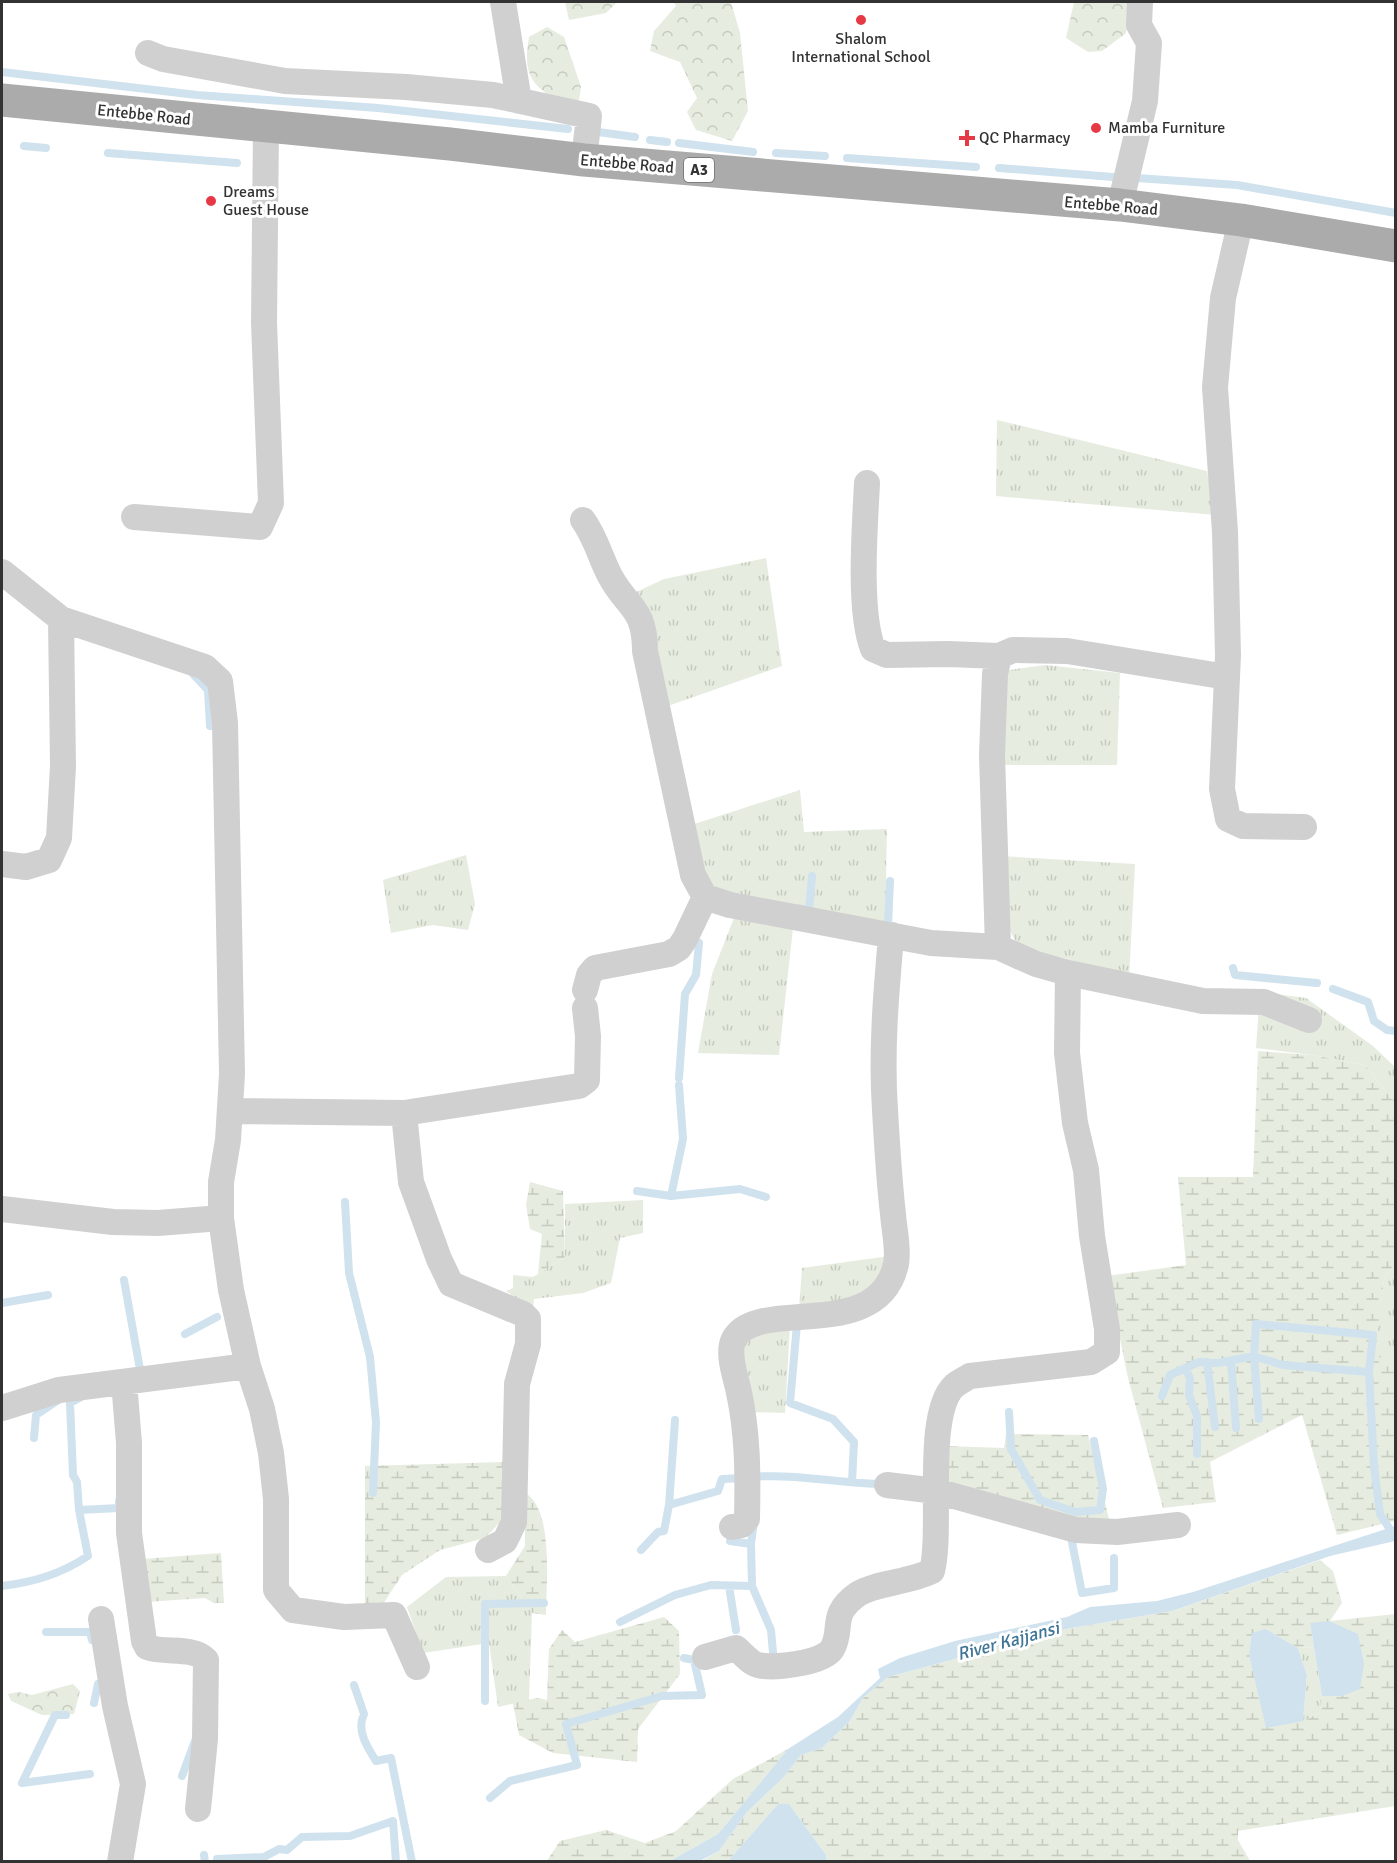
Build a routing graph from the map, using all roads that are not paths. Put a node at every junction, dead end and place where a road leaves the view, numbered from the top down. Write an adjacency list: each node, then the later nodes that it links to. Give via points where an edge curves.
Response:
1 (503, 2): 5 (street)
2 (1140, 2): 8 (street, via 1139,25 1149,43 1145,101)
3 (148, 53): 5 (street, via 285,81 406,87)
4 (2, 100): 6 (main road, Entebbe Road / A3)
5 (519, 101): 7 (street, via 589,116)
6 (266, 127): 7 (main road, Entebbe Road / A3); 12 (street, via 264,323 271,503 260,527)
7 (584, 160): 8 (main road, Entebbe Road / A3)
8 (1120, 205): 9 (main road, Entebbe Road / A3)
9 (1241, 220): 10 (main road, Entebbe Road / A3); 17 (street, via 1223,298 1215,387 1225,532)
10 (1395, 246)
11 (867, 483): 16 (street, via 864,550 867,625 873,649 887,655)
12 (134, 517)
13 (584, 520): 20 (street, via 611,577 642,622 693,875)
14 (2, 572): 15 (street)
15 (61, 619): 19 (street, via 63,751 59,838 50,860 26,867); 25 (street, via 204,667 220,681 225,723)
16 (999, 656): 17 (street, via 1013,650 1066,651); 22 (street, via 992,755)
17 (1227, 677): 18 (street, via 1222,789 1228,819 1243,826)
18 (1304, 827)
19 (2, 864)
20 (705, 897): 21 (street); 26 (street, via 679,948 669,954 595,968 589,975 585,999 585,1084)
21 (891, 937): 22 (street, via 931,944); 35 (street, via 884,1011 884,1106 896,1264 880,1294 862,1304 834,1315 756,1323 733,1340 732,1358 743,1410 748,1465 747,1519)
22 (998, 947): 23 (street)
23 (1068, 973): 24 (street, via 1203,1001 1264,1002); 33 (street, via 1067,1053 1075,1123 1086,1170 1107,1352 1091,1362 970,1376 953,1387 939,1420)
24 (1309, 1020)
25 (231, 1111): 26 (street); 28 (street, via 222,1182)
26 (404, 1113): 36 (street, via 411,1182 452,1284 528,1319 528,1344 517,1384 514,1522 505,1541)
27 (2, 1209): 28 (street, via 113,1222)
28 (222, 1218): 29 (street, via 231,1290)
29 (249, 1366): 30 (street); 39 (street, via 271,1453 276,1499 276,1590 293,1610 344,1617 394,1615)
30 (124, 1382): 31 (street, via 59,1390); 40 (street, via 129,1533 144,1641 156,1650 194,1653 206,1660)
31 (2, 1408)
32 (887, 1485): 33 (street)
33 (936, 1491): 34 (street, via 1076,1530 1118,1532); 38 (street, via 936,1555 932,1571 861,1592 844,1605 829,1653 801,1663 775,1665 757,1665 736,1648)
34 (1178, 1525)
35 (732, 1527)
36 (488, 1550)
37 (101, 1619): 41 (street, via 133,1784)
38 (705, 1657)
39 (417, 1667)
40 (198, 1809)
41 (120, 1862)

